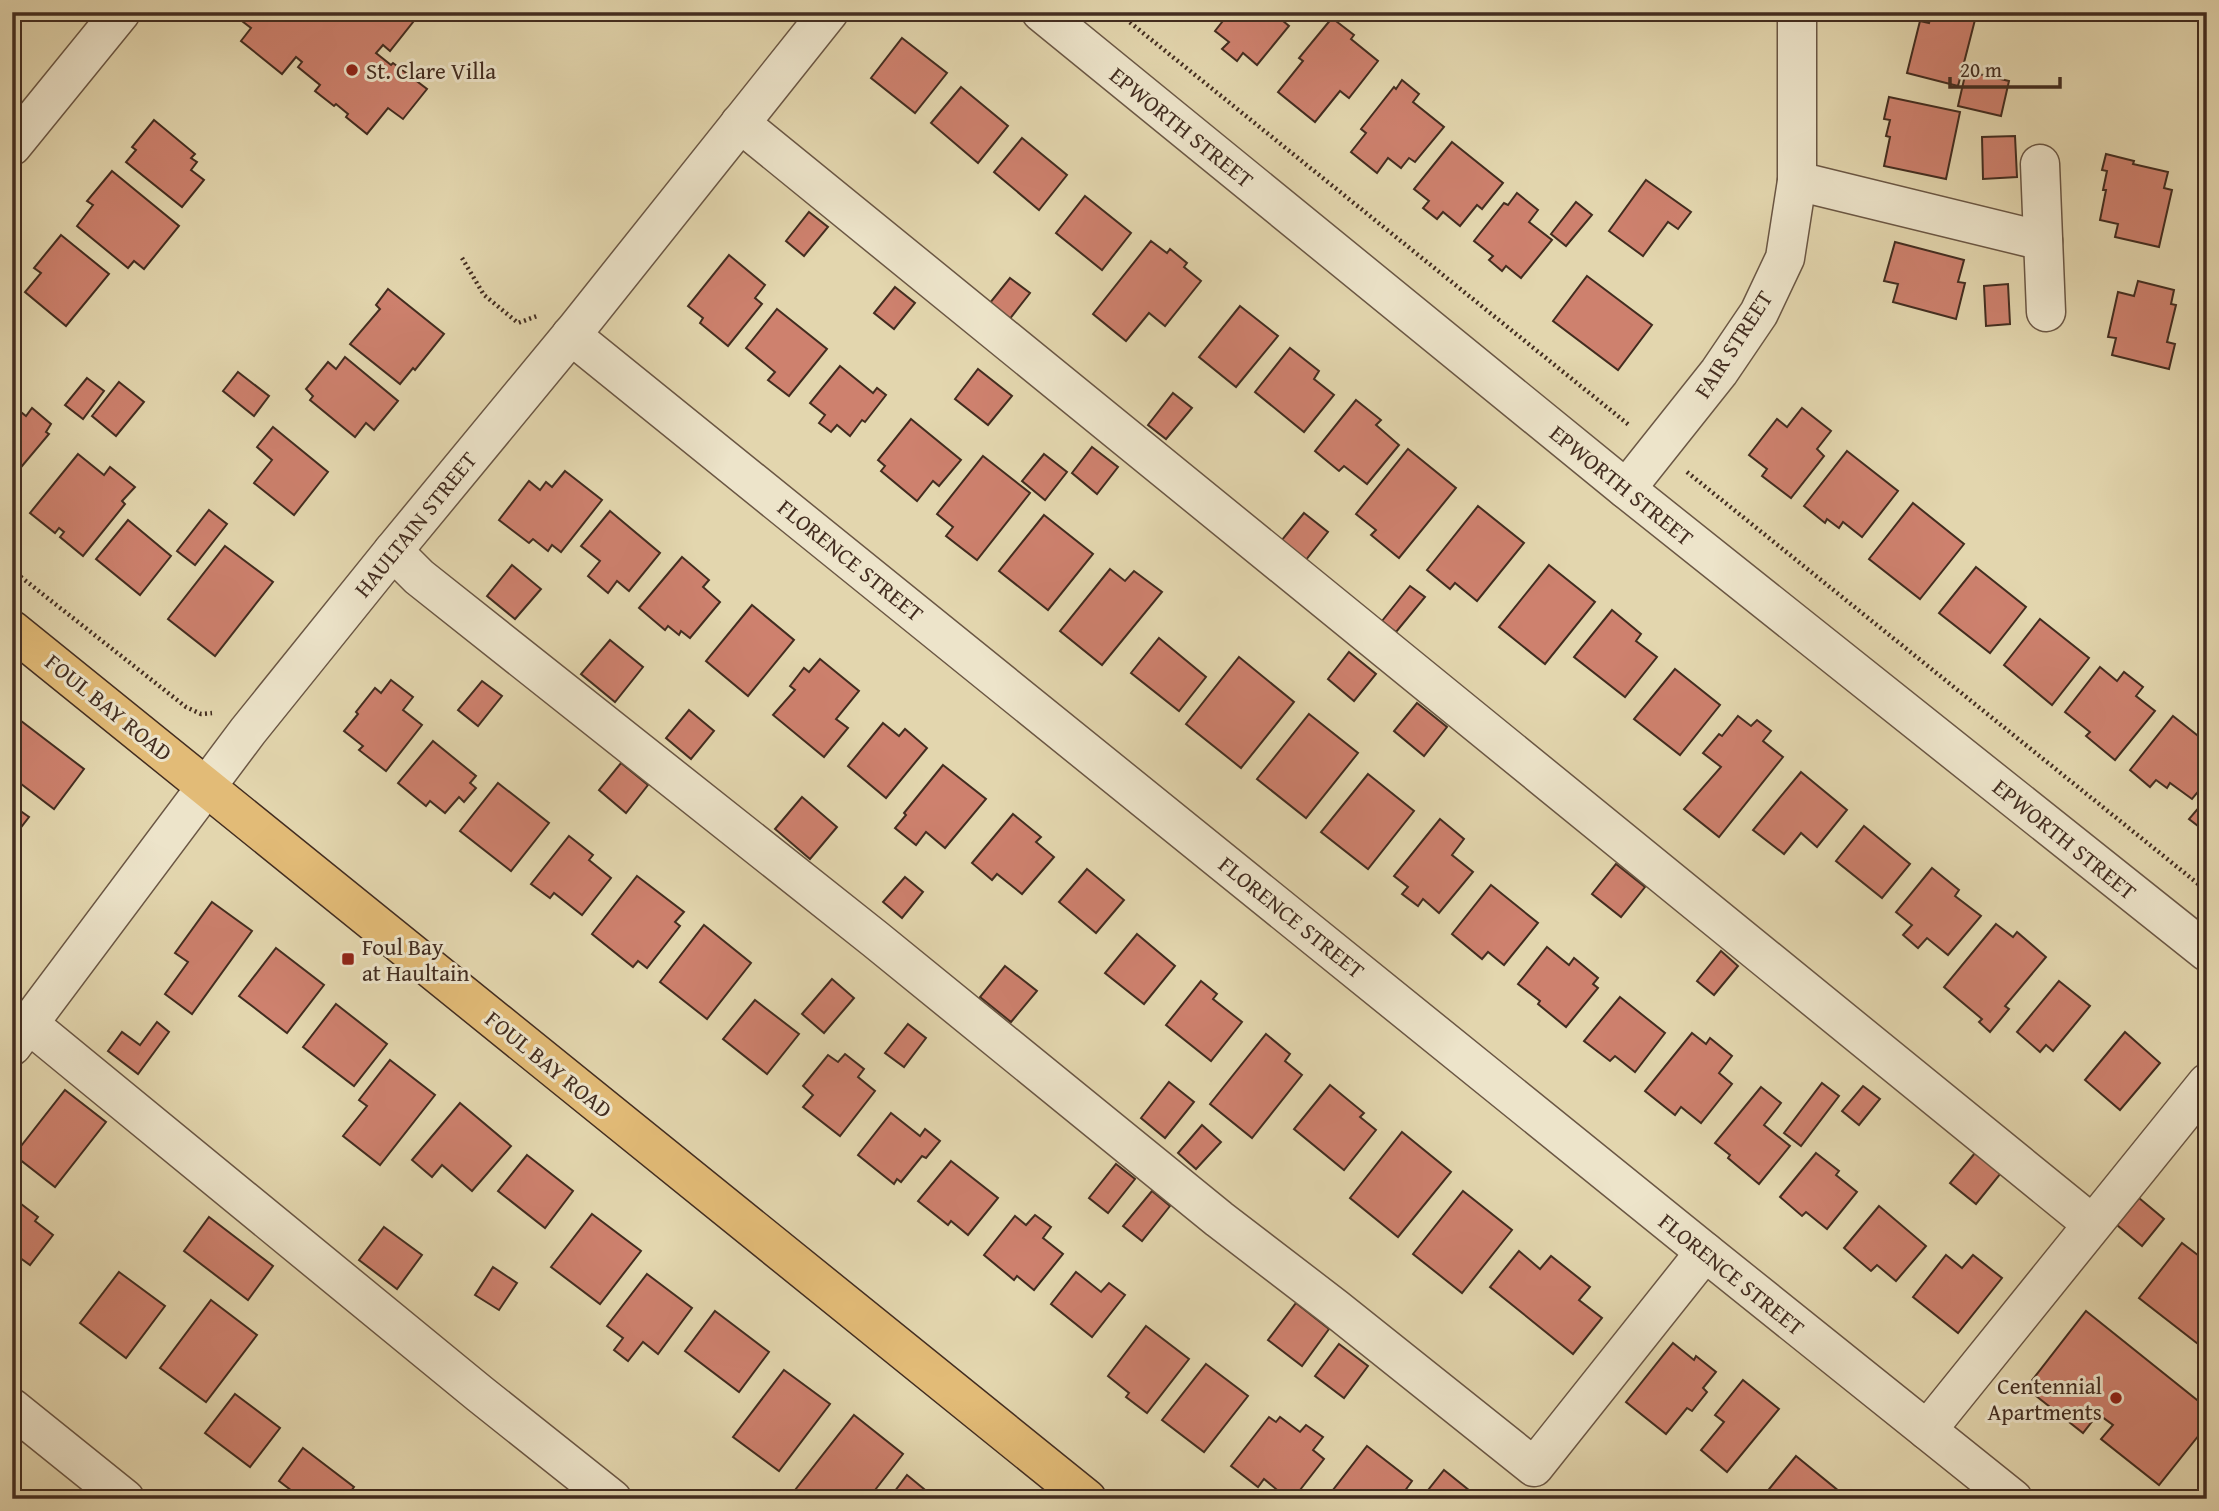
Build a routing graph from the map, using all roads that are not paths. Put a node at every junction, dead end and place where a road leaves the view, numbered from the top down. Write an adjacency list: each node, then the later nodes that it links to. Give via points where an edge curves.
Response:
1 (121, 12): 6 (street)
2 (830, 12): 5 (street, HAULTAIN STREET)
3 (1041, 12): 12 (street, EPWORTH STREET)
4 (1797, 12): 8 (street, FAIR STREET)
5 (740, 123): 11 (street, HAULTAIN STREET); 19 (street)
6 (12, 146)
7 (2040, 164): 9 (street)
8 (1797, 181): 9 (street); 12 (street, FAIR STREET, via 1785,258 1759,313)
9 (2043, 242): 10 (street)
10 (2046, 312)
11 (571, 335): 13 (street, HAULTAIN STREET); 20 (street, FLORENCE STREET)
12 (1626, 489): 16 (street, EPWORTH STREET)
13 (393, 551): 15 (street, HAULTAIN STREET); 20 (street, via 419,577 1534,1467)
14 (12, 630): 15 (main road, FOUL BAY ROAD)
15 (207, 786): 17 (street, HAULTAIN STREET); 25 (main road, FOUL BAY ROAD)
16 (2207, 952)
17 (21, 1035): 24 (street)
18 (2207, 1083): 19 (street)
19 (2092, 1224): 22 (street)
20 (1705, 1252): 22 (street, FLORENCE STREET)
21 (12, 1408): 23 (street)
22 (1927, 1430): 26 (street, FLORENCE STREET)
23 (125, 1499)
24 (612, 1499)
25 (1087, 1499)
26 (2013, 1499)

